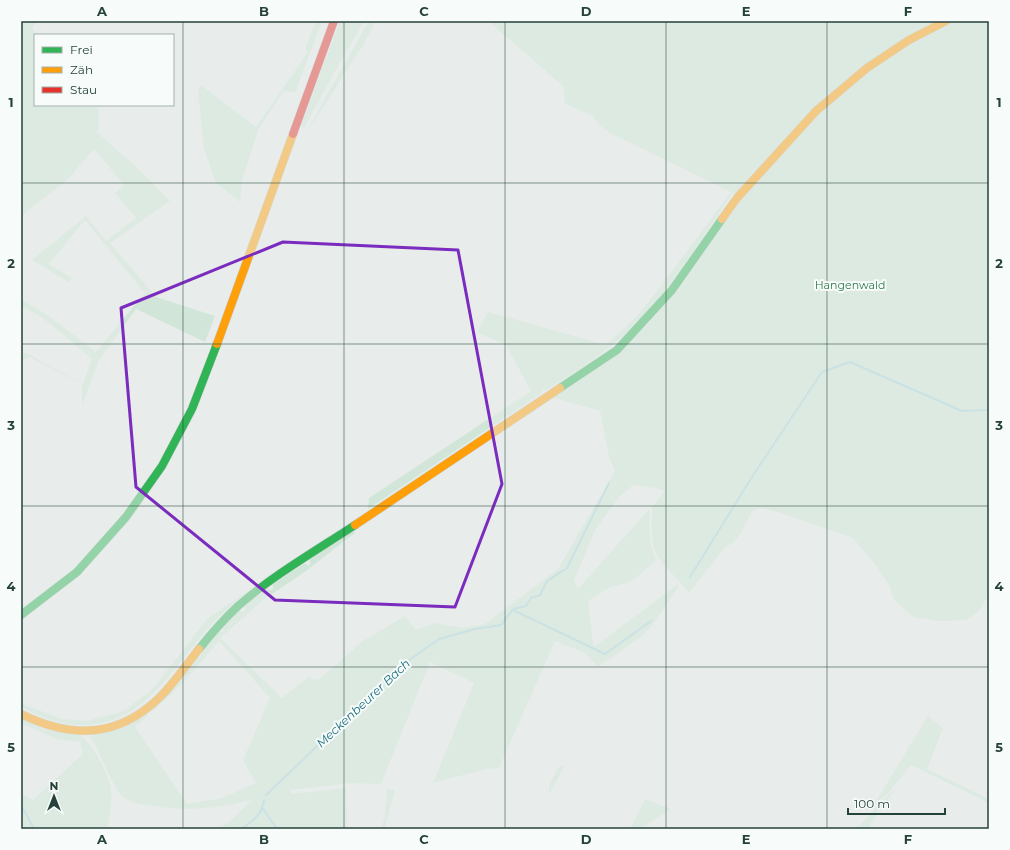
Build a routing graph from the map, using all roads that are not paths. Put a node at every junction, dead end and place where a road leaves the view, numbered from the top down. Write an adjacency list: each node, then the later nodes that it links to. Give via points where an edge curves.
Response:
1 (334, 21): 3 (street, via 192,409 162,466 126,517 77,572)
2 (946, 21): 4 (street, via 909,40 867,68 816,111 736,198 672,290 617,350 278,576 233,611 205,640 169,686 135,717 119,725 86,732 57,729)
3 (21, 615)
4 (21, 714)

